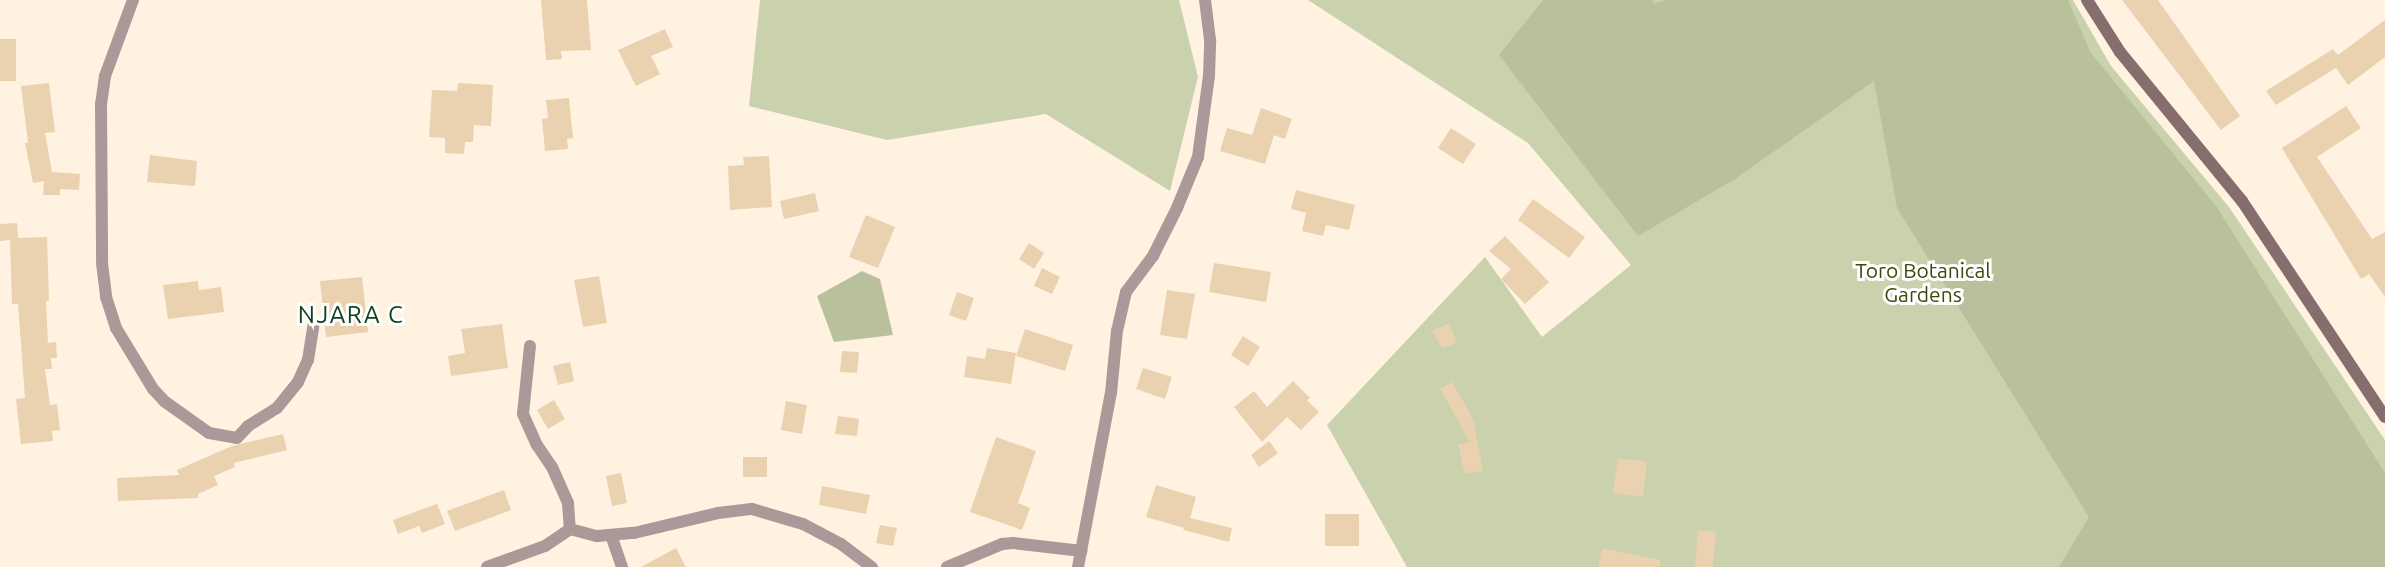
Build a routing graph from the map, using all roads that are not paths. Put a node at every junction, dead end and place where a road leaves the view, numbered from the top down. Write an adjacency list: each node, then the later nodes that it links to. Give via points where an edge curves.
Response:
1 (133, 0): 4 (street, via 108,66 101,104 102,263 106,297 116,328 164,401 204,430 224,438 237,438 277,408 298,382 308,360)
2 (1205, 0): 9 (street, via 1209,76 1198,157 1153,256 1126,292)
3 (2087, 0): 6 (main road, via 2120,52 2242,201)
4 (314, 323)
5 (530, 346): 7 (street, via 523,414 568,503)
6 (2385, 417)
7 (570, 529): 8 (street, via 597,536); 10 (street, via 545,546)
8 (612, 535): 11 (street); 12 (street, via 752,509 803,524 841,544)
9 (1082, 551): 13 (street, via 1002,544); 14 (street)
10 (487, 567)
11 (622, 567)
12 (872, 567)
13 (947, 567)
14 (1078, 567)

